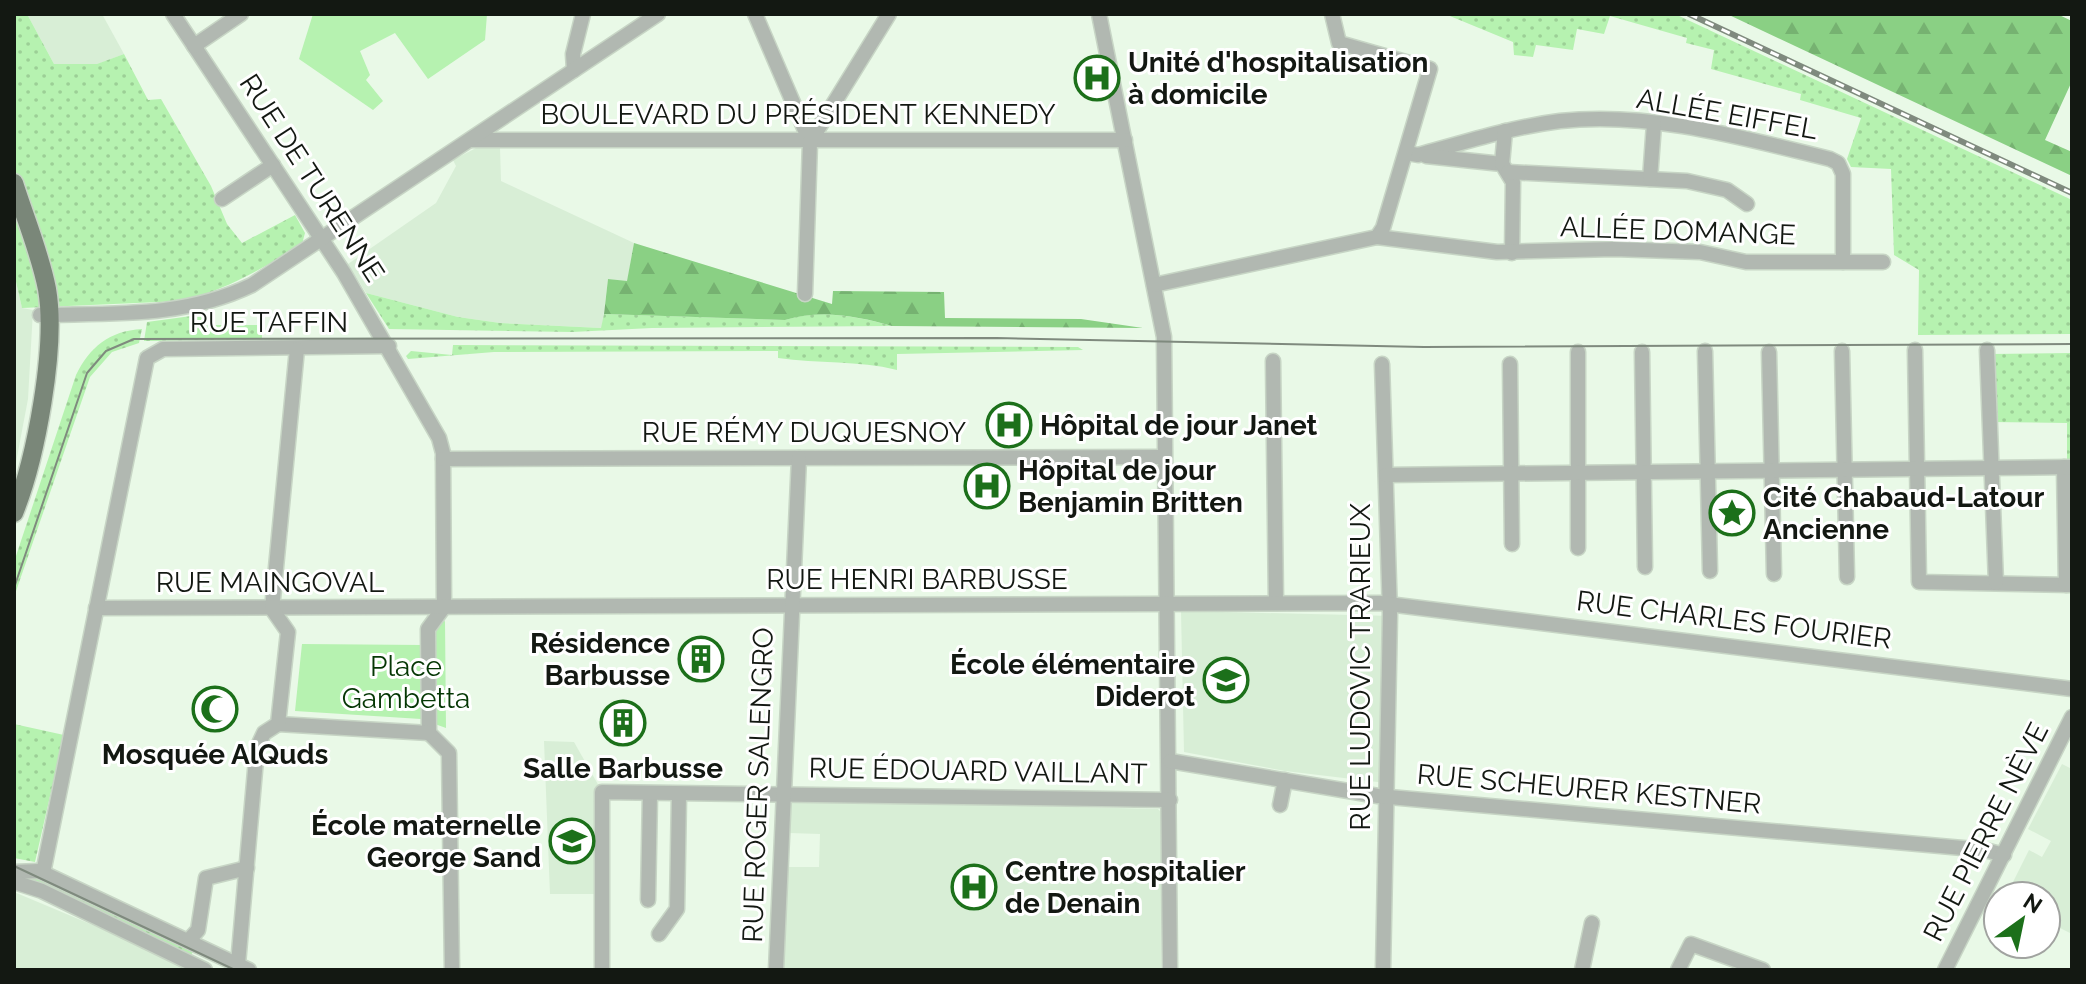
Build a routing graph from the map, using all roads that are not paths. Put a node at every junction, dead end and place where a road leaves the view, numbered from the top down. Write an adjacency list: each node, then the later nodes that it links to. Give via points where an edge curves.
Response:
1 (173, 14): 9 (street, RUE DE TURENNE)
2 (241, 14): 9 (street)
3 (583, 14): 10 (street)
4 (658, 14): 10 (street)
5 (755, 14): 15 (street)
6 (889, 14): 15 (street)
7 (1099, 14): 14 (street)
8 (1332, 14): 16 (street, via 1339,43 1430,69)
9 (194, 46): 17 (street, RUE DE TURENNE)
10 (574, 70): 13 (street)
11 (1654, 124): 12 (street, ALLÉE EIFFEL, via 1570,120); 19 (street); 26 (street, ALLÉE EIFFEL, via 1834,160 1843,174)
12 (1505, 131): 16 (street, ALLÉE EIFFEL); 18 (street)
13 (471, 140): 15 (street, BOULEVARD DU PRÉSIDENT KENNEDY); 24 (street)
14 (1125, 140): 15 (street, BOULEVARD DU PRÉSIDENT KENNEDY); 28 (street)
15 (810, 142): 29 (street)
16 (1412, 154): 18 (street); 23 (street)
17 (273, 165): 21 (street); 24 (street, RUE DE TURENNE)
18 (1505, 168): 19 (street); 25 (street, via 1513,182)
19 (1650, 179): 22 (street, via 1723,188)
20 (14, 183): 30 (main road)
21 (222, 199)
22 (1747, 204)
23 (1377, 237): 25 (street, ALLÉE DOMANGE); 28 (street, ALLÉE DOMANGE)
24 (323, 240): 30 (street, via 252,285 203,305 165,312); 31 (street, RUE DE TURENNE)
25 (1512, 253): 26 (street, ALLÉE DOMANGE, via 1621,249 1700,252 1746,262)
26 (1843, 262): 27 (street, ALLÉE DOMANGE)
27 (1883, 262)
28 (1154, 285): 43 (street, via 1164,337)
29 (805, 294)
30 (45, 314): 56 (main road); 57 (main road, via 38,416)
31 (389, 346): 32 (street, RUE TAFFIN); 45 (street, RUE DE TURENNE, via 437,433)
32 (297, 349): 71 (street, RUE TAFFIN, via 163,349 151,354 144,367); 72 (street)
33 (1915, 350): 49 (street)
34 (1987, 350): 47 (street)
35 (1705, 351): 51 (street)
36 (1842, 351): 48 (street)
37 (1578, 352): 52 (street)
38 (1642, 352): 53 (street)
39 (1769, 352): 50 (street)
40 (1273, 361): 66 (street)
41 (1382, 364): 55 (street, RUE LUDOVIC TRARIEUX)
42 (1510, 364): 54 (street)
43 (1164, 457): 44 (street, RUE RÉMY DUQUESNOY); 67 (street)
44 (799, 458): 45 (street, RUE RÉMY DUQUESNOY); 69 (street, RUE ROGER SALENGRO)
45 (443, 459): 70 (street, RUE DE TURENNE)
46 (2068, 467): 47 (street); 65 (street)
47 (1991, 468): 49 (street); 64 (street)
48 (1845, 469): 49 (street); 50 (street); 63 (street)
49 (1917, 469): 64 (street, via 1919,582)
50 (1772, 470): 51 (street); 62 (street)
51 (1708, 471): 53 (street); 61 (street)
52 (1578, 472): 53 (street); 54 (street); 59 (street)
53 (1644, 472): 60 (street)
54 (1511, 473): 55 (street); 58 (street)
55 (1386, 475): 68 (street, RUE LUDOVIC TRARIEUX)
56 (14, 486)
57 (14, 513)
58 (1512, 544)
59 (1578, 548)
60 (1645, 567)
61 (1710, 571)
62 (1774, 574)
63 (1847, 577)
64 (1996, 583): 65 (street)
65 (2069, 585)
66 (1276, 603): 67 (street, RUE HENRI BARBUSSE); 68 (street, RUE HENRI BARBUSSE)
67 (1167, 604): 69 (street, RUE HENRI BARBUSSE); 77 (street)
68 (1390, 604): 73 (street, RUE CHARLES FOURIER); 82 (street, RUE LUDOVIC TRARIEUX)
69 (791, 605): 70 (street, RUE HENRI BARBUSSE); 79 (street, RUE ROGER SALENGRO)
70 (444, 607): 72 (street, RUE MAINGOVAL); 76 (street, via 428,629)
71 (96, 608): 72 (street, RUE MAINGOVAL); 88 (street)
72 (272, 609): 75 (street, via 288,632)
73 (2072, 689)
74 (2072, 717): 85 (street, RUE PIERRE NÈVE)
75 (278, 724): 76 (street); 86 (street, via 257,743)
76 (429, 733): 96 (street, via 449,753)
77 (1170, 761): 78 (street, RUE SCHEURER KESTNER); 83 (street)
78 (1285, 780): 82 (street, RUE SCHEURER KESTNER); 84 (street)
79 (784, 793): 81 (street, RUE ÉDOUARD VAILLANT); 83 (street, RUE ÉDOUARD VAILLANT); 98 (street, RUE ROGER SALENGRO)
80 (650, 794): 81 (street, RUE ÉDOUARD VAILLANT); 90 (street); 97 (street, RUE ÉDOUARD VAILLANT, via 602,792)
81 (679, 795): 92 (street, via 677,909)
82 (1387, 797): 85 (street, RUE SCHEURER KESTNER); 100 (street, RUE LUDOVIC TRARIEUX)
83 (1170, 800): 99 (street)
84 (1280, 805)
85 (2004, 855): 104 (street, RUE PIERRE NÈVE)
86 (247, 868): 93 (street, via 206,878 198,930); 94 (street)
87 (14, 872): 88 (street)
88 (43, 873): 93 (street)
89 (14, 882): 95 (street)
90 (648, 900)
91 (1592, 923): 101 (street)
92 (659, 934)
93 (189, 940): 94 (street)
94 (243, 967)
95 (205, 970)
96 (452, 970)
97 (602, 970)
98 (776, 970)
99 (1170, 970)
100 (1383, 970)
101 (1582, 970)
102 (1678, 970): 103 (street, via 1691,944)
103 (1763, 970)
104 (1945, 970)

